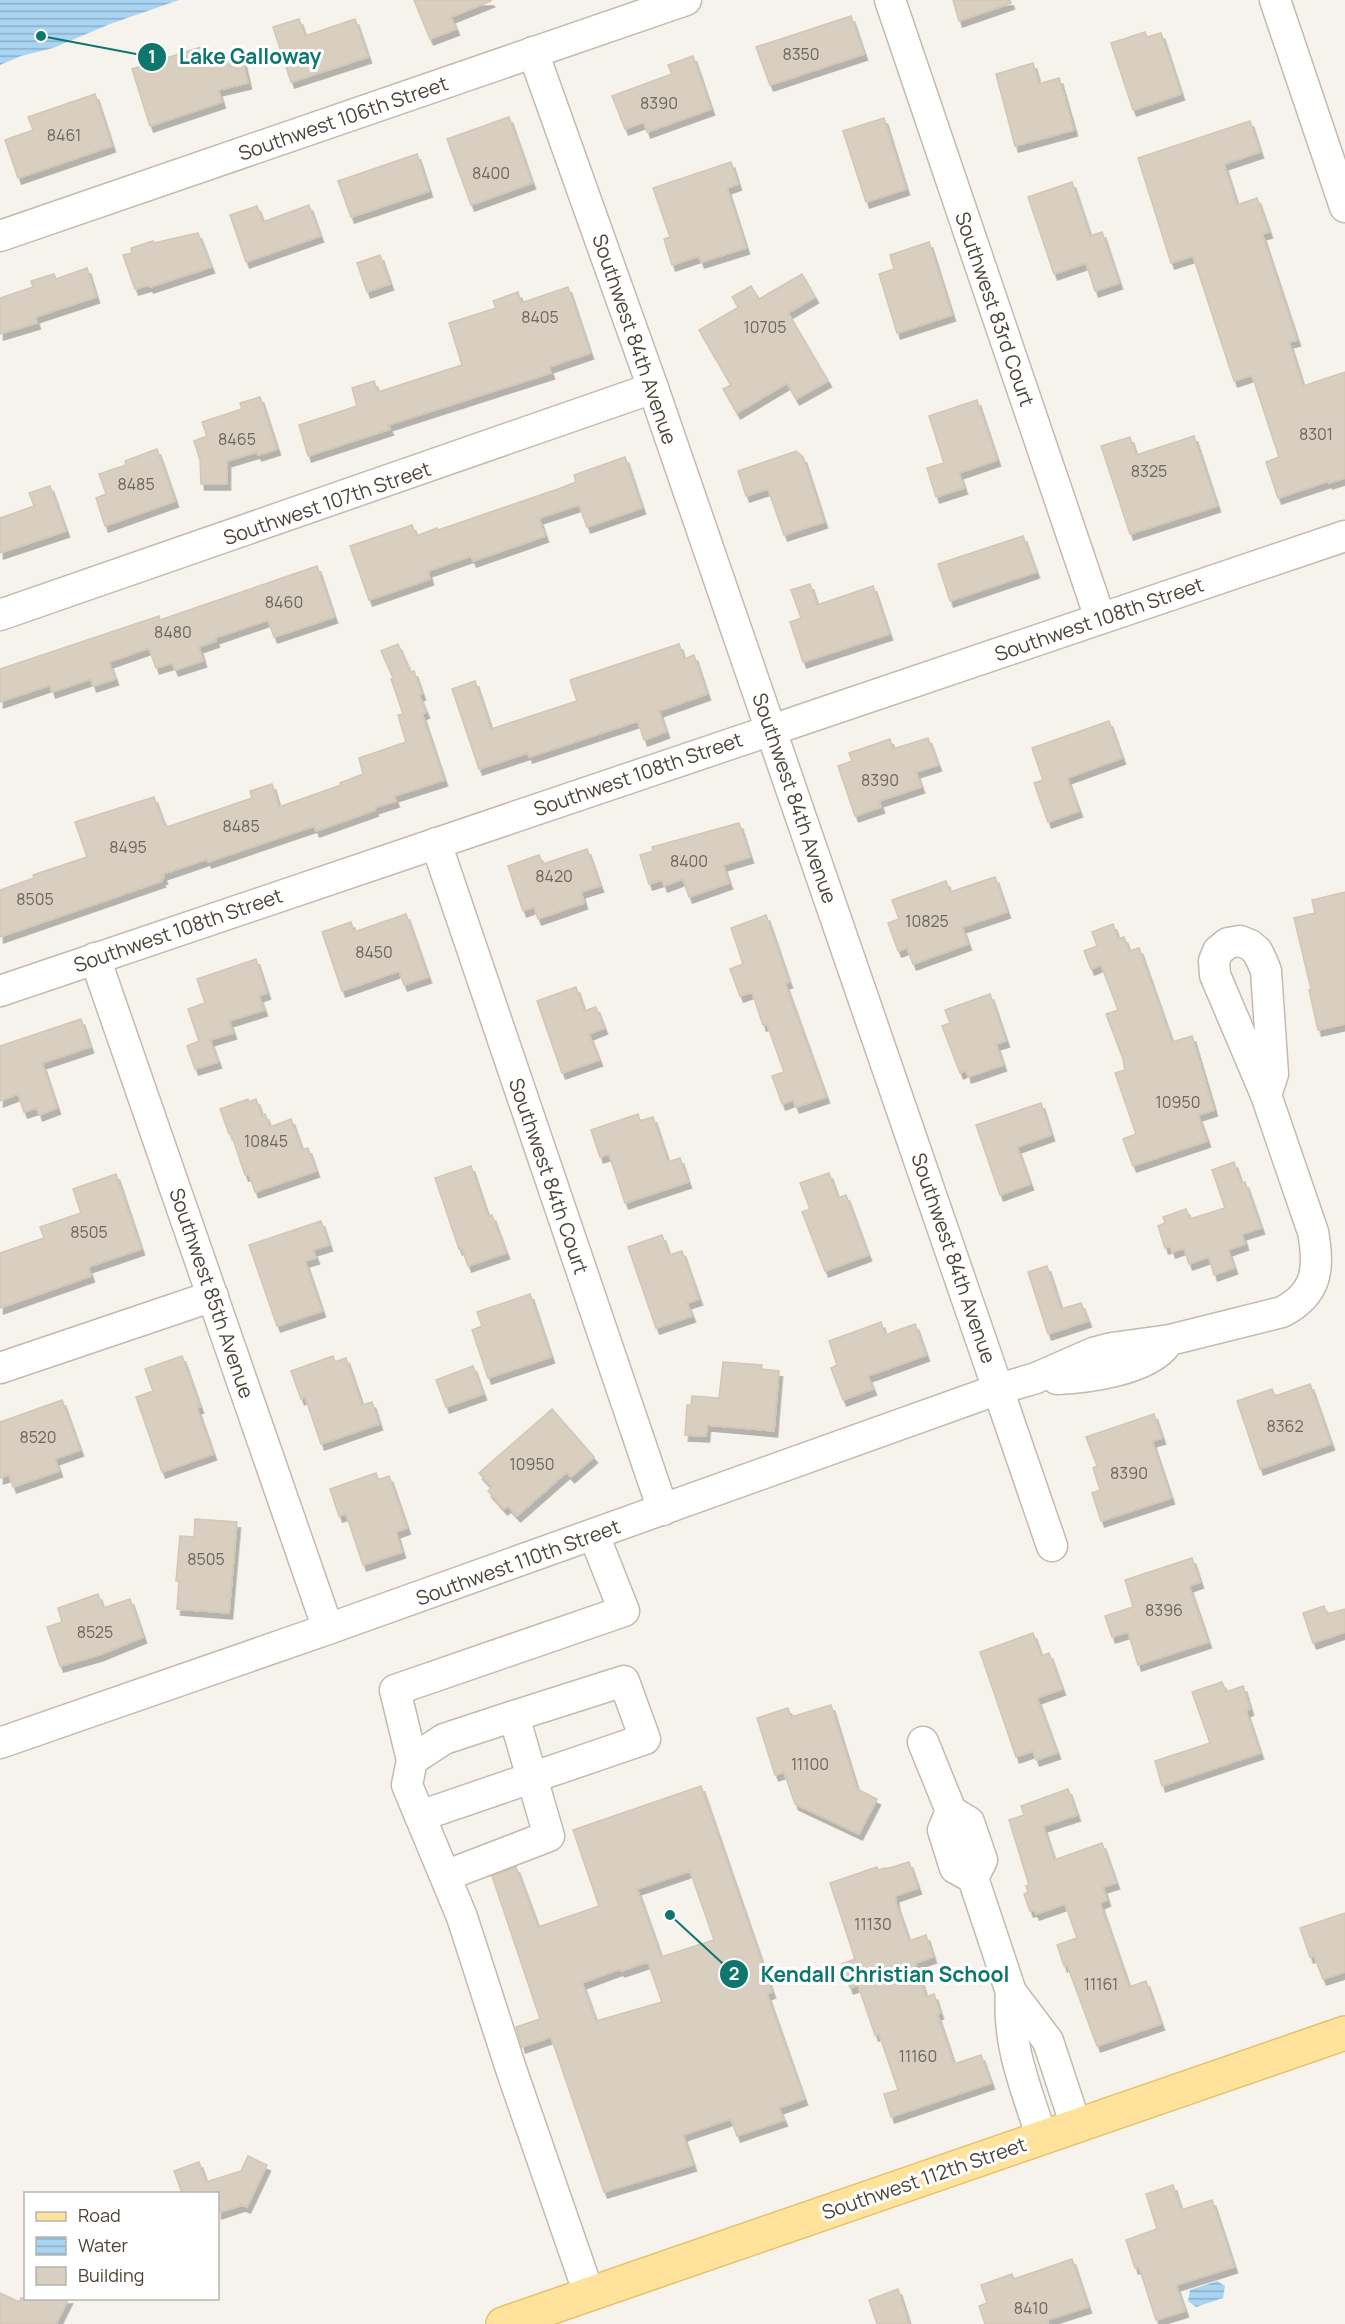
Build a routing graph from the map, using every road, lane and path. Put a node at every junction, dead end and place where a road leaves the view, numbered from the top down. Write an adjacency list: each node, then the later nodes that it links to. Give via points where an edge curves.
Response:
1 (686, 0): 4 (street, Southwest 106th Street)
2 (890, 0): 10 (street, Southwest 83rd Court)
3 (1275, 0): 5 (street)
4 (533, 52): 6 (street, Southwest 106th Street); 7 (street, Southwest 84th Avenue)
5 (1345, 207)
6 (0, 236)
7 (653, 388): 9 (street, Southwest 107th Street); 11 (street, Southwest 84th Avenue)
8 (1345, 536): 10 (street, Southwest 108th Street)
9 (0, 615)
10 (1100, 618): 11 (street, Southwest 108th Street)
11 (771, 729): 12 (street, Southwest 108th Street); 18 (street, Southwest 84th Avenue)
12 (436, 843): 13 (street, Southwest 108th Street); 19 (street, Southwest 84th Court)
13 (95, 958): 14 (street, Southwest 108th Street); 16 (street, Southwest 85th Avenue)
14 (0, 991)
15 (1266, 1095): 18 (street, Southwest 110th Street, via 1317,1251 1313,1281 1306,1295 1282,1312 1170,1340 1093,1353)
16 (213, 1296): 17 (street); 22 (street, Southwest 85th Avenue)
17 (0, 1368)
18 (999, 1389): 19 (street, Southwest 110th Street); 21 (street, Southwest 84th Avenue)
19 (663, 1510): 20 (street, Southwest 110th Street)
20 (594, 1535): 22 (street, Southwest 110th Street); 26 (street, via 624,1611 394,1690)
21 (1052, 1546)
22 (328, 1629): 25 (street, Southwest 110th Street)
23 (514, 1716): 26 (street, via 444,1739); 27 (street); 27 (street, via 624,1681 645,1739)
24 (924, 1742): 30 (street, via 951,1811 969,1822 982,1860 973,1878)
25 (0, 1743)
26 (412, 1760): 28 (street, via 407,1785)
27 (533, 1778): 28 (street); 29 (street, via 549,1836)
28 (420, 1816): 29 (street)
29 (445, 1876): 34 (street)
30 (1011, 1992): 32 (street, via 1048,2041); 33 (street, via 1012,2043)
31 (1345, 2033): 32 (main road, Southwest 112th Street)
32 (1076, 2126): 33 (main road, Southwest 112th Street)
33 (1042, 2138): 34 (main road, Southwest 112th Street)
34 (589, 2294): 35 (main road, Southwest 112th Street)
35 (503, 2324)

